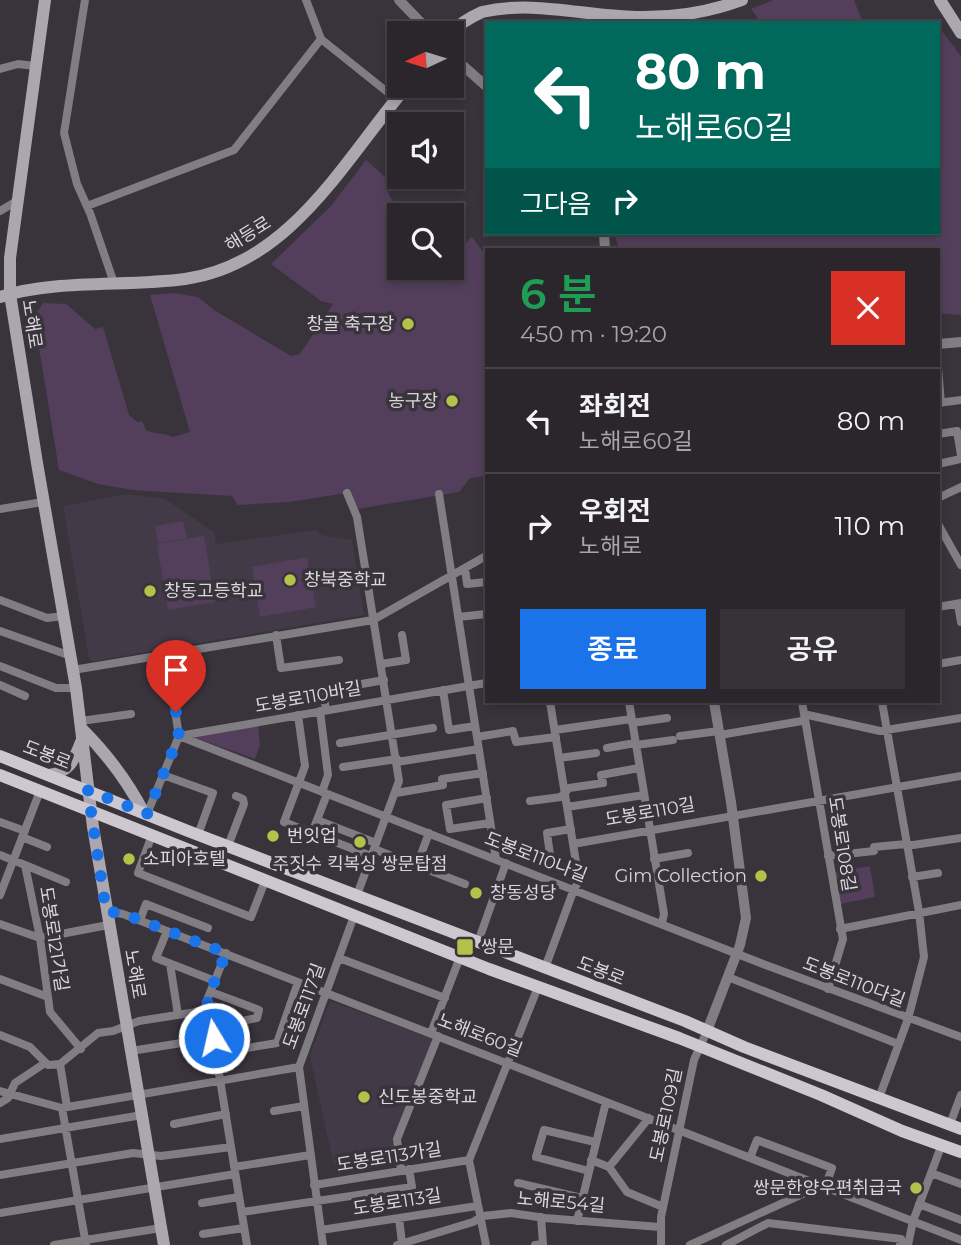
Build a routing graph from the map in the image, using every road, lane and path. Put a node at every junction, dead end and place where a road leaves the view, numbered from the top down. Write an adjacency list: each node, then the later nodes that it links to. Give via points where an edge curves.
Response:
1 (45, 0): 11 (main road, 노해로)
2 (85, 0): 17 (street, via 64,133)
3 (306, 0): 10 (street)
4 (398, 0): 7 (street)
5 (742, 0): 8 (main road, via 669,17 610,15 540,2 499,5)
6 (940, 0): 9 (main road)
7 (419, 21)
8 (464, 22)
9 (961, 33)
10 (321, 38): 15 (street); 17 (street, via 234,150)
11 (35, 66): 13 (street); 16 (main road, 노해로)
12 (464, 67): 14 (street)
13 (0, 69)
14 (485, 85)
15 (396, 99): 20 (main road, 해등로, via 332,183 286,232 246,260 186,279)
16 (17, 201): 18 (street); 21 (main road, 노해로)
17 (87, 206): 20 (street)
18 (0, 211)
19 (0, 284): 21 (street)
20 (114, 284): 21 (main road, 해등로)
21 (5, 295): 33 (main road, 노해로)
22 (961, 342): 23 (street)
23 (940, 344)
24 (961, 400): 25 (street)
25 (940, 403)
26 (940, 434): 27 (street, via 957,431)
27 (961, 457): 28 (street)
28 (940, 463)
29 (961, 487): 32 (street)
30 (347, 493): 50 (street, via 357,517)
31 (439, 494): 42 (street)
32 (940, 497)
33 (43, 502): 34 (street); 48 (main road, 노해로)
34 (0, 509)
35 (940, 528): 37 (street)
36 (961, 544): 37 (street)
37 (950, 545): 38 (street); 40 (street)
38 (940, 546)
39 (485, 557): 41 (street)
40 (961, 565)
41 (465, 568): 42 (street); 43 (street, via 467,584)
42 (451, 576): 49 (street); 50 (street)
43 (485, 582)
44 (0, 600): 48 (street, via 48,619)
45 (959, 603): 46 (street); 51 (street)
46 (940, 607)
47 (485, 614): 49 (street)
48 (64, 616): 56 (main road, 노해로)
49 (458, 617): 66 (street)
50 (373, 620): 53 (street); 59 (street)
51 (961, 622)
52 (0, 631): 56 (street)
53 (276, 635): 55 (street); 57 (street, via 281,668)
54 (402, 635): 59 (street, via 406,660)
55 (166, 654): 62 (street); 90 (street)
56 (71, 656): 62 (main road, 노해로)
57 (339, 660)
58 (961, 660): 60 (street)
59 (381, 664): 63 (street)
60 (940, 664)
61 (0, 666): 67 (street, via 57,688)
62 (73, 670): 67 (main road, 노해로)
63 (384, 680): 70 (street); 76 (street, via 323,691)
64 (485, 683): 66 (street, 도봉로110바길)
65 (0, 685): 69 (street)
66 (469, 685): 68 (street, 도봉로110바길); 83 (street)
67 (76, 688): 85 (main road, 노해로)
68 (443, 690): 70 (street, 도봉로110바길); 83 (street, via 449,730)
69 (25, 696)
70 (387, 699): 76 (street, 도봉로110바길); 89 (street)
71 (550, 703): 87 (street)
72 (629, 703): 82 (street)
73 (715, 703): 88 (street)
74 (802, 703): 80 (street, 도봉로108길)
75 (882, 703): 86 (street)
76 (323, 710): 78 (street, 도봉로110바길); 113 (street)
77 (131, 714): 85 (street)
78 (298, 715): 90 (street, 도봉로110바길); 109 (street, via 306,766)
79 (667, 718): 82 (street)
80 (805, 718): 86 (street); 88 (street); 119 (street, 도봉로108길)
81 (961, 718): 86 (street)
82 (631, 721): 87 (street); 93 (street)
83 (475, 726): 91 (street)
84 (433, 728): 89 (street)
85 (82, 729): 106 (main road, via 68,769); 111 (main road, 노해로); 123 (main road)
86 (886, 730): 110 (street)
87 (555, 733): 91 (street, via 516,742 513,731); 100 (street)
88 (720, 733): 93 (street); 124 (street)
89 (393, 734): 92 (street); 101 (street)
90 (179, 736): 98 (street); 109 (street, 도봉로110나길)
91 (477, 737): 96 (street)
92 (340, 743)
93 (635, 744): 94 (street); 103 (street)
94 (607, 748)
95 (161, 749): 98 (street)
96 (479, 749): 101 (street); 104 (street)
97 (596, 752): 100 (street)
98 (172, 753): 107 (street)
99 (0, 756): 106 (main road, 도봉로)
100 (559, 758): 115 (street)
101 (397, 761): 102 (street); 114 (street)
102 (343, 767)
103 (639, 768): 115 (street, via 601,775 603,783 569,788); 116 (street)
104 (483, 773): 114 (street); 118 (street)
105 (0, 775): 112 (main road, 도봉로)
106 (49, 775): 111 (main road, 도봉로)
107 (163, 775): 123 (street); 135 (street, via 213,793)
108 (961, 776): 110 (street, 도봉로110길)
109 (300, 783): 113 (street, 도봉로110나길); 131 (street, via 284,822)
110 (896, 787): 119 (street, 도봉로110길); 138 (street)
111 (88, 790): 122 (main road, 노해로); 123 (main road, 도봉로)
112 (40, 791): 122 (main road, 도봉로); 133 (street)
113 (325, 793): 125 (street, 도봉로110나길); 126 (street)
114 (396, 793): 125 (street)
115 (565, 793): 120 (street); 121 (street)
116 (643, 795): 121 (street); 130 (street)
117 (236, 796): 140 (street, via 244,804)
118 (487, 798): 128 (street); 128 (street, via 446,805 450,829)
119 (819, 800): 124 (street, 도봉로110길); 145 (street, 도봉로108길)
120 (530, 801)
121 (567, 807): 129 (street)
122 (91, 812): 134 (main road, 도봉로); 162 (main road, 노해로)
123 (145, 813): 135 (main road, 도봉로)
124 (733, 816): 130 (street, 도봉로110길); 175 (street, via 746,906)
125 (386, 817): 132 (street, 도봉로110나길); 141 (street)
126 (317, 820): 131 (street); 141 (street)
127 (0, 822): 133 (street)
128 (490, 823): 146 (street)
129 (570, 829): 137 (street); 144 (street, via 547,833)
130 (649, 830): 137 (street, 도봉로110길); 147 (street)
131 (312, 833): 141 (street)
132 (429, 833): 146 (street, 도봉로110나길); 150 (street)
133 (23, 834): 139 (street); 148 (street)
134 (152, 835): 155 (main road, 도봉로); 155 (street, via 138,873 251,917)
135 (198, 835): 140 (main road, 도봉로)
136 (961, 838): 138 (street)
137 (573, 844): 158 (street, via 579,881)
138 (906, 844): 145 (street); 153 (street)
139 (47, 846)
140 (228, 846): 160 (main road, 도봉로)
141 (374, 849): 150 (street); 160 (street)
142 (688, 853): 147 (street)
143 (0, 855): 148 (street, 도봉로121가길)
144 (550, 855)
145 (828, 856): 170 (street, 도봉로108길)
146 (496, 859): 149 (street, 도봉로110나길)
147 (654, 859): 166 (street)
148 (13, 860): 151 (street, 도봉로121가길); 154 (street)
149 (506, 863): 158 (street, 도봉로110나길); 173 (street)
150 (417, 865): 157 (street)
151 (25, 866): 156 (street, 도봉로121가길); 172 (street, 도봉로121가길)
152 (938, 873): 153 (street)
153 (912, 877): 163 (street)
154 (3, 879): 159 (street)
155 (265, 881): 164 (main road, 도봉로)
156 (66, 882)
157 (465, 884)
158 (574, 889): 166 (street, 도봉로110나길); 179 (street)
159 (0, 895)
160 (357, 895): 173 (main road, 도봉로)
161 (961, 905): 163 (street)
162 (106, 911): 165 (street, 노해로60길); 168 (main road, 노해로)
163 (919, 912): 170 (street); 192 (street, via 924,957)
164 (354, 916): 176 (main road, 도봉로); 177 (street, 도봉로117길)
165 (140, 920): 169 (street, via 146,904); 171 (street, 노해로60길)
166 (662, 923): 175 (street, 도봉로110나길)
167 (0, 924): 172 (street)
168 (108, 925): 172 (street); 193 (main road, 노해로)
169 (208, 928)
170 (840, 929): 185 (street, 도봉로108길, via 844,939)
171 (167, 931): 174 (street, 노해로60길); 178 (street, via 156,958)
172 (40, 938): 188 (street, 도봉로121가길)
173 (478, 942): 179 (main road, 도봉로)
174 (226, 953): 182 (street); 183 (street, 노해로60길)
175 (737, 953): 180 (street); 185 (street, 도봉로110다길)
176 (460, 957): 184 (main road, 도봉로); 189 (street)
177 (339, 958): 187 (street, 도봉로117길); 189 (street, 도봉로117길)
178 (170, 964): 182 (street); 191 (street, 노해로)
179 (545, 968): 195 (main road, 도봉로)
180 (728, 977): 195 (street); 200 (street)
181 (0, 979): 188 (street)
182 (215, 981): 186 (street)
183 (299, 982): 187 (street, 노해로60길); 204 (street, via 277,1044)
184 (538, 987): 201 (main road, 도봉로); 206 (street)
185 (828, 989): 192 (street, 도봉로110다길)
186 (211, 992): 190 (street); 194 (street, via 259,1010 257,1018)
187 (326, 992): 197 (street, 노해로60길); 208 (street, 도봉로117길)
188 (48, 998): 202 (street, 도봉로121가길, via 50,1012)
189 (444, 998): 197 (street)
190 (209, 1010): 191 (street, 노해로); 194 (street)
191 (178, 1015): 193 (street, 노해로)
192 (908, 1019): 198 (street, 도봉로110다길); 200 (street)
193 (126, 1026): 202 (street, 노해로, via 98,1033); 203 (main road, 노해로)
194 (212, 1027): 199 (street)
195 (706, 1031): 201 (street, 도봉로109길); 214 (main road, 도봉로)
196 (0, 1035): 205 (street, via 30,1046)
197 (435, 1035): 206 (street, 노해로60길); 239 (street, via 397,1139)
198 (961, 1037)
199 (214, 1038): 203 (street); 204 (street)
200 (898, 1044): 214 (street)
201 (699, 1047): 226 (street, 도봉로109길); 229 (main road, 도봉로)
202 (80, 1049): 207 (street, 노해로)
203 (131, 1051): 212 (main road, 노해로)
204 (216, 1052): 209 (street)
205 (45, 1063): 207 (street); 211 (street, via 15,1083)
206 (507, 1063): 215 (street, 노해로60길); 235 (street)
207 (60, 1064): 218 (street)
208 (299, 1067): 209 (street); 217 (street, 도봉로117길)
209 (220, 1080): 212 (street); 220 (street)
210 (0, 1091): 211 (street)
211 (10, 1095): 216 (street); 218 (street)
212 (138, 1095): 218 (street); 221 (main road, 노해로)
213 (961, 1095): 224 (street)
214 (879, 1098): 224 (main road, 도봉로)
215 (606, 1102): 222 (street, 노해로60길); 228 (street)
216 (0, 1103)
217 (304, 1106): 219 (street); 233 (street, 도봉로117길)
218 (65, 1107): 225 (street)
219 (274, 1111)
220 (226, 1114): 223 (street); 230 (street)
221 (142, 1115): 225 (street); 232 (main road, 노해로)
222 (649, 1118): 226 (street, 노해로60길); 238 (street)
223 (174, 1124)
224 (955, 1126)
225 (66, 1129): 227 (street); 237 (street)
226 (680, 1130): 234 (street, 노해로60길); 256 (street, 도봉로109길)
227 (0, 1139)
228 (595, 1142): 236 (street); 241 (street, via 544,1130 537,1157)
229 (942, 1144): 231 (main road, 도봉로); 242 (street)
230 (231, 1147): 232 (street); 240 (street)
231 (961, 1152)
232 (149, 1154): 237 (street); 248 (main road, 노해로)
233 (310, 1155): 240 (street); 246 (street, 도봉로117길)
234 (750, 1158): 247 (street, 노해로60길); 247 (street, via 757,1140 832,1168)
235 (469, 1160): 239 (street, 도봉로113가길); 255 (street)
236 (591, 1160): 238 (street); 241 (street)
237 (72, 1163): 243 (street); 251 (street)
238 (609, 1167): 256 (street, via 627,1192)
239 (405, 1169): 246 (street, 도봉로113가길); 253 (street, via 412,1187)
240 (235, 1170): 248 (street); 249 (street)
241 (589, 1171): 250 (street)
242 (931, 1173): 245 (street); 254 (street)
243 (0, 1175)
244 (518, 1183): 250 (street)
245 (961, 1184)
246 (314, 1185): 253 (street, 도봉로117길)
247 (821, 1186): 264 (street, 노해로60길); 282 (street)
248 (154, 1187): 251 (street); 266 (main road, 노해로)
249 (239, 1197): 252 (street); 257 (street)
250 (582, 1198): 262 (street)
251 (78, 1200): 258 (street); 273 (street)
252 (202, 1202)
253 (317, 1202): 257 (street); 268 (street, 도봉로117길)
254 (919, 1204): 263 (street); 264 (street)
255 (477, 1206): 260 (street, 도봉로113길); 261 (street)
256 (663, 1207): 265 (street, 도봉로109길)
257 (242, 1212): 267 (street)
258 (0, 1213)
259 (541, 1217): 261 (street, 노해로54길, via 511,1213); 262 (street, 노해로54길); 280 (street, via 543,1244)
260 (398, 1218): 268 (street, 도봉로113길); 274 (street, 노해로54길)
261 (479, 1218): 272 (street, 노해로54길); 279 (street)
262 (577, 1220): 265 (street, 노해로54길)
263 (961, 1220)
264 (912, 1221): 271 (street, 노해로60길); 286 (street)
265 (660, 1227): 281 (street, 도봉로109길)
266 (161, 1228): 273 (street); 276 (main road, 노해로)
267 (244, 1228): 269 (street); 277 (street)
268 (321, 1230): 278 (street, 도봉로117길)
269 (203, 1234)
270 (740, 1237): 283 (street); 284 (street); 285 (street, via 768,1223 901,1238)
271 (961, 1240)
272 (422, 1241): 274 (street, 노해로54길)
273 (85, 1242): 275 (street)
274 (399, 1244)
275 (54, 1245)
276 (164, 1245)
277 (247, 1245)
278 (323, 1245)
279 (486, 1245)
280 (535, 1245)
281 (661, 1245)
282 (690, 1245)
283 (726, 1245)
284 (749, 1245)
285 (900, 1245)
286 (908, 1245)

